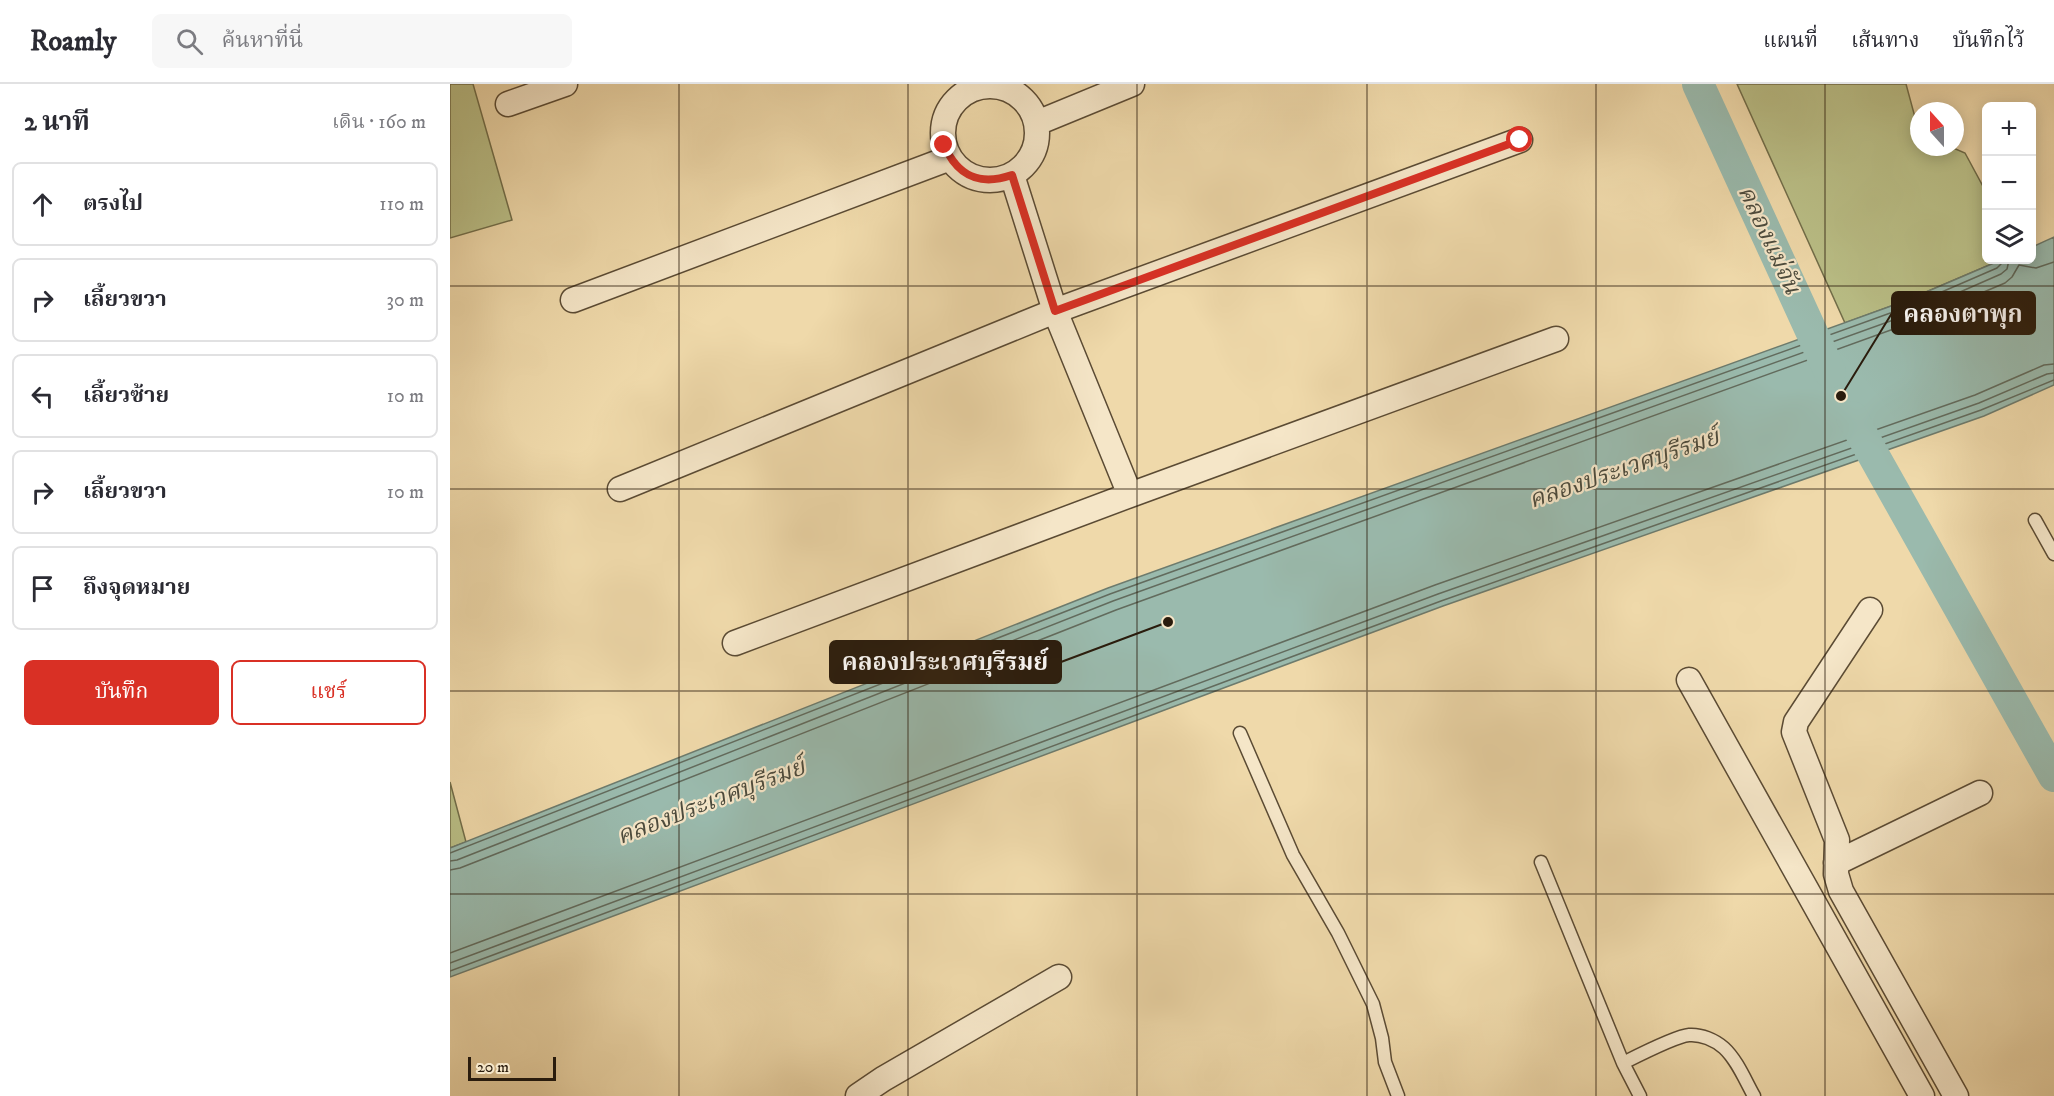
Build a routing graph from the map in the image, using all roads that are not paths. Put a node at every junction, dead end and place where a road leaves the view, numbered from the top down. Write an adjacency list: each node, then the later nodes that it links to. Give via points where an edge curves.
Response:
1 (565, 84): 4 (street)
2 (1132, 84): 5 (street)
3 (974, 86): 5 (street, via 1006,88 1021,95); 7 (street, via 962,94 945,117 942,131)
4 (508, 104)
5 (1037, 123): 8 (street, via 1034,153)
6 (1520, 140): 10 (street)
7 (950, 158): 8 (street, via 971,177 999,180); 9 (street)
8 (1012, 175): 10 (street)
9 (573, 300)
10 (1055, 311): 12 (street); 13 (street)
11 (1556, 339): 13 (street)
12 (620, 489)
13 (1130, 495): 17 (street)
14 (2035, 520): 15 (lane)
15 (2054, 554)
16 (1870, 610): 22 (street, via 1794,726 1837,840)
17 (735, 643)
18 (1689, 680): 29 (street)
19 (1240, 733): 26 (lane, via 1293,855 1373,1004 1385,1062)
20 (1980, 793): 22 (street)
21 (1541, 862): 24 (lane)
22 (1836, 864): 30 (street, via 1841,891)
23 (1059, 977): 25 (street)
24 (1623, 1063): 27 (lane); 28 (lane, via 1686,1035 1704,1037 1724,1048)
25 (858, 1096)
26 (1398, 1096)
27 (1640, 1096)
28 (1754, 1096)
29 (1922, 1096)
30 (1956, 1096)

